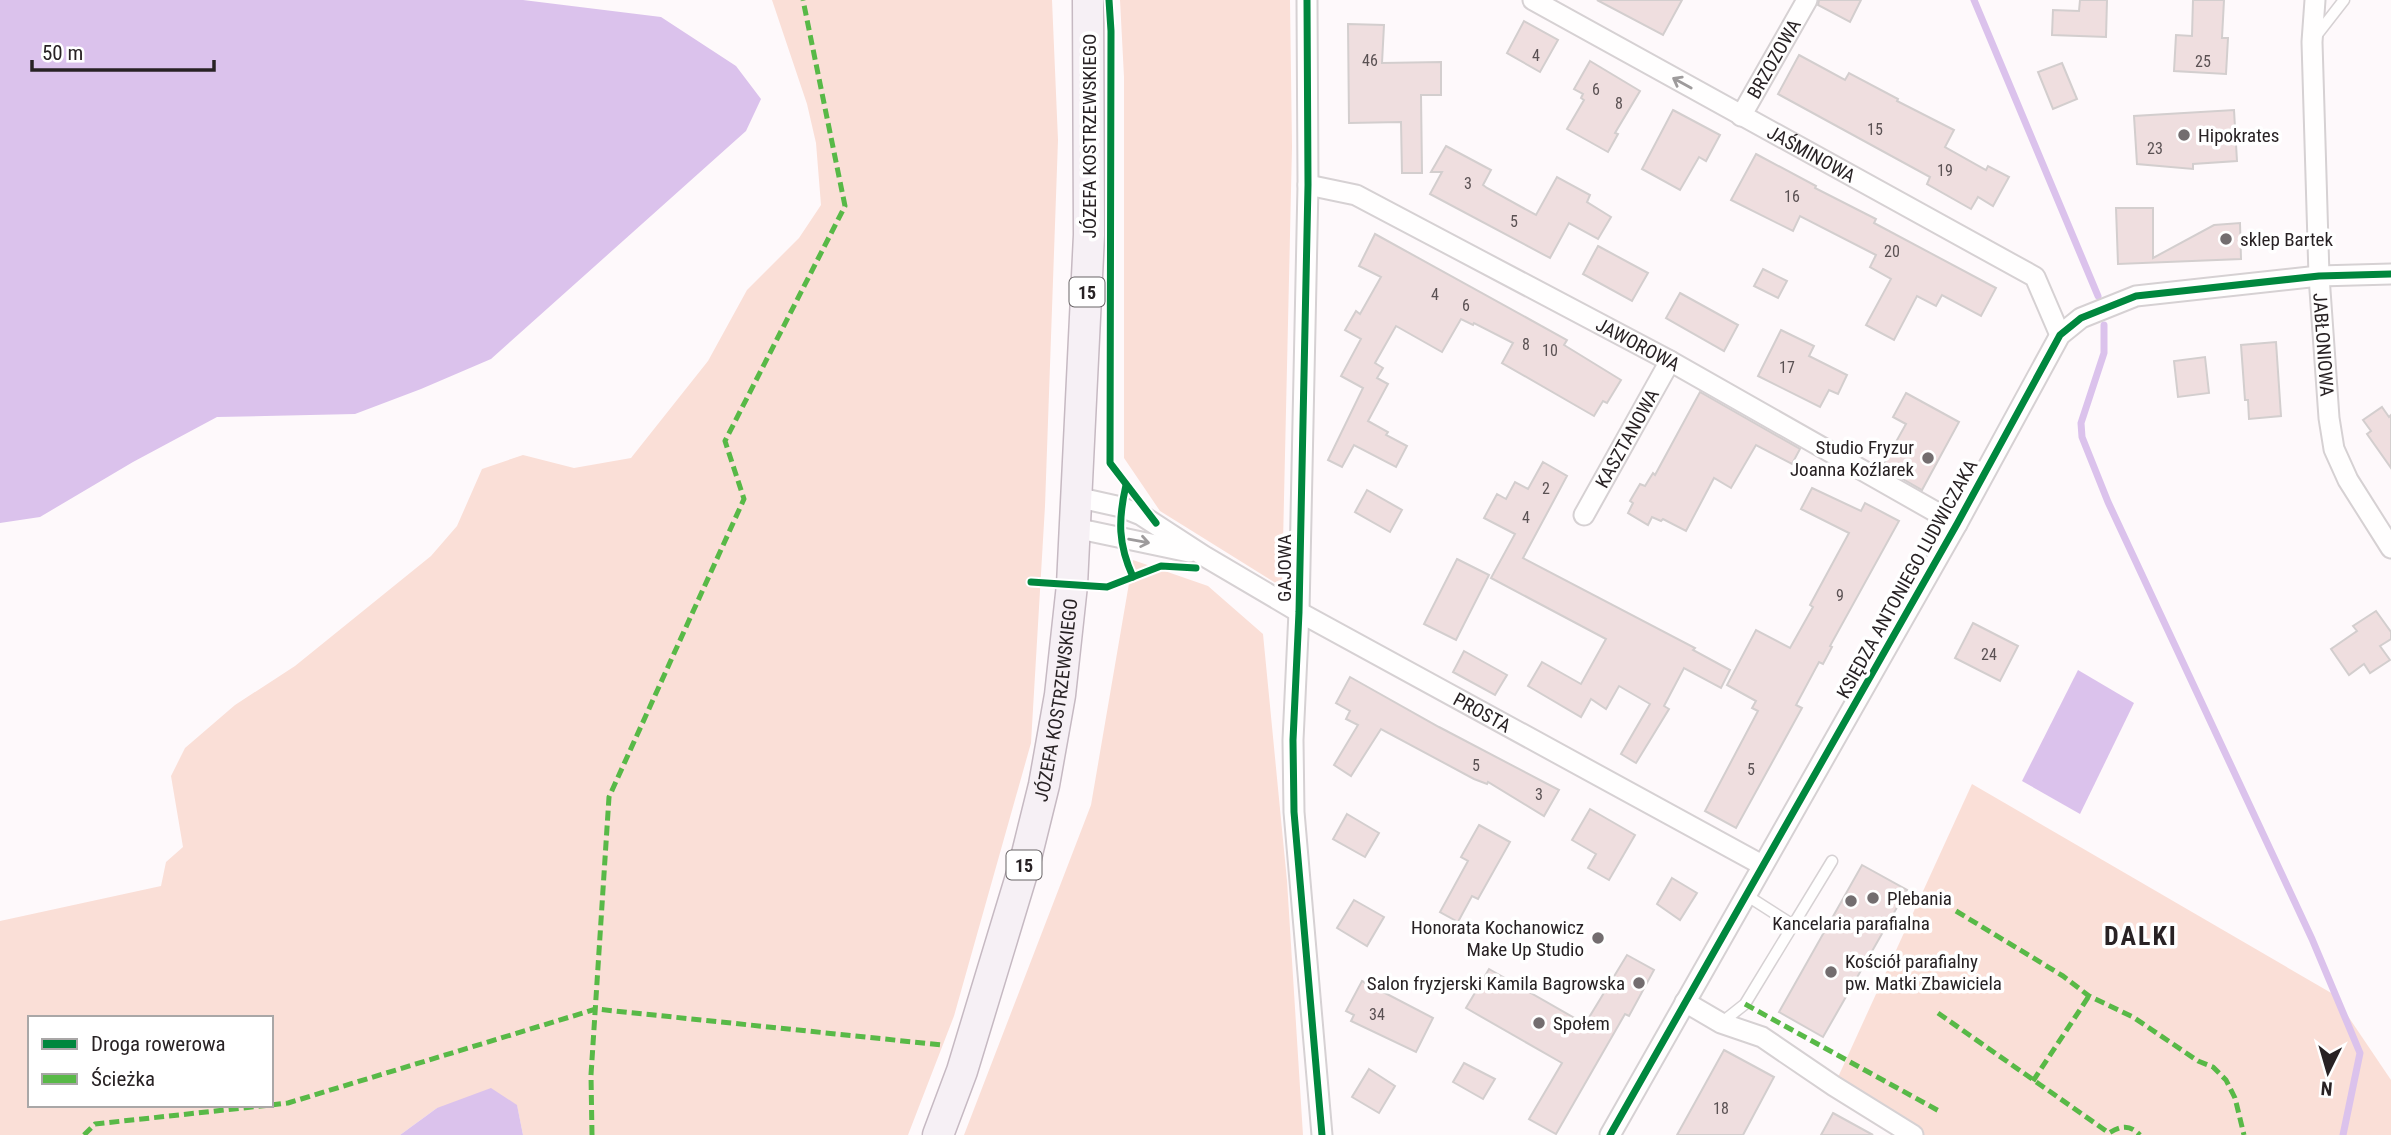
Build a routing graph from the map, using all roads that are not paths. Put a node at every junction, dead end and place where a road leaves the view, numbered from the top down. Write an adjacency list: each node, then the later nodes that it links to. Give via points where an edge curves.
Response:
1 (1088, 0): 14 (main road, JÓZEFA KOSTRZEWSKIEGO / 15, via 1090,235)
2 (1307, 0): 9 (street, GAJOWA)
3 (1533, 0): 8 (street, JAŚMINOWA, one-way to 3)
4 (1807, 0): 8 (street, BRZOZOWA)
5 (2315, 0): 7 (street, JABŁONIOWA)
6 (2344, 0): 7 (lane)
7 (2312, 42): 11 (street, JABŁONIOWA)
8 (1741, 116): 12 (street, JAŚMINOWA, via 2035,278)
9 (1308, 185): 13 (street, JAWOROWA, via 1356,195); 20 (street, GAJOWA)
10 (2391, 274): 11 (street, KSIĘDZA ANTONIEGO LUDWICZAKA)
11 (2319, 276): 12 (street, KSIĘDZA ANTONIEGO LUDWICZAKA, via 2136,296 2081,318); 18 (street, JABŁONIOWA, via 2334,449)
12 (2060, 334): 16 (street, KSIĘDZA ANTONIEGO LUDWICZAKA)
13 (1671, 361): 15 (street, KASZTANOWA); 16 (street, JAWOROWA)
14 (1076, 497): 17 (main road, JÓZEFA KOSTRZEWSKIEGO / 15); 19 (street, PROSTA, via 1141,515)
15 (1584, 515)
16 (1957, 524): 22 (street, KSIĘDZA ANTONIEGO LUDWICZAKA)
17 (1075, 528): 19 (street, PROSTA, one-way to 19); 27 (main road, JÓZEFA KOSTRZEWSKIEGO / 15, via 1065,656 1044,785 1001,949)
18 (2391, 548)
19 (1203, 556): 20 (street, PROSTA)
20 (1299, 612): 22 (street, PROSTA); 28 (street, GAJOWA, via 1294,812)
21 (1832, 861): 24 (lane)
22 (1762, 865): 23 (street, KSIĘDZA ANTONIEGO LUDWICZAKA)
23 (1745, 895): 24 (lane); 25 (street, KSIĘDZA ANTONIEGO LUDWICZAKA)
24 (1793, 925): 26 (lane, via 1745,1004)
25 (1685, 1002): 26 (street); 29 (street, KSIĘDZA ANTONIEGO LUDWICZAKA)
26 (1721, 1023): 30 (street, via 1762,1037)
27 (938, 1135)
28 (1322, 1135)
29 (1610, 1135)
30 (1913, 1135)

